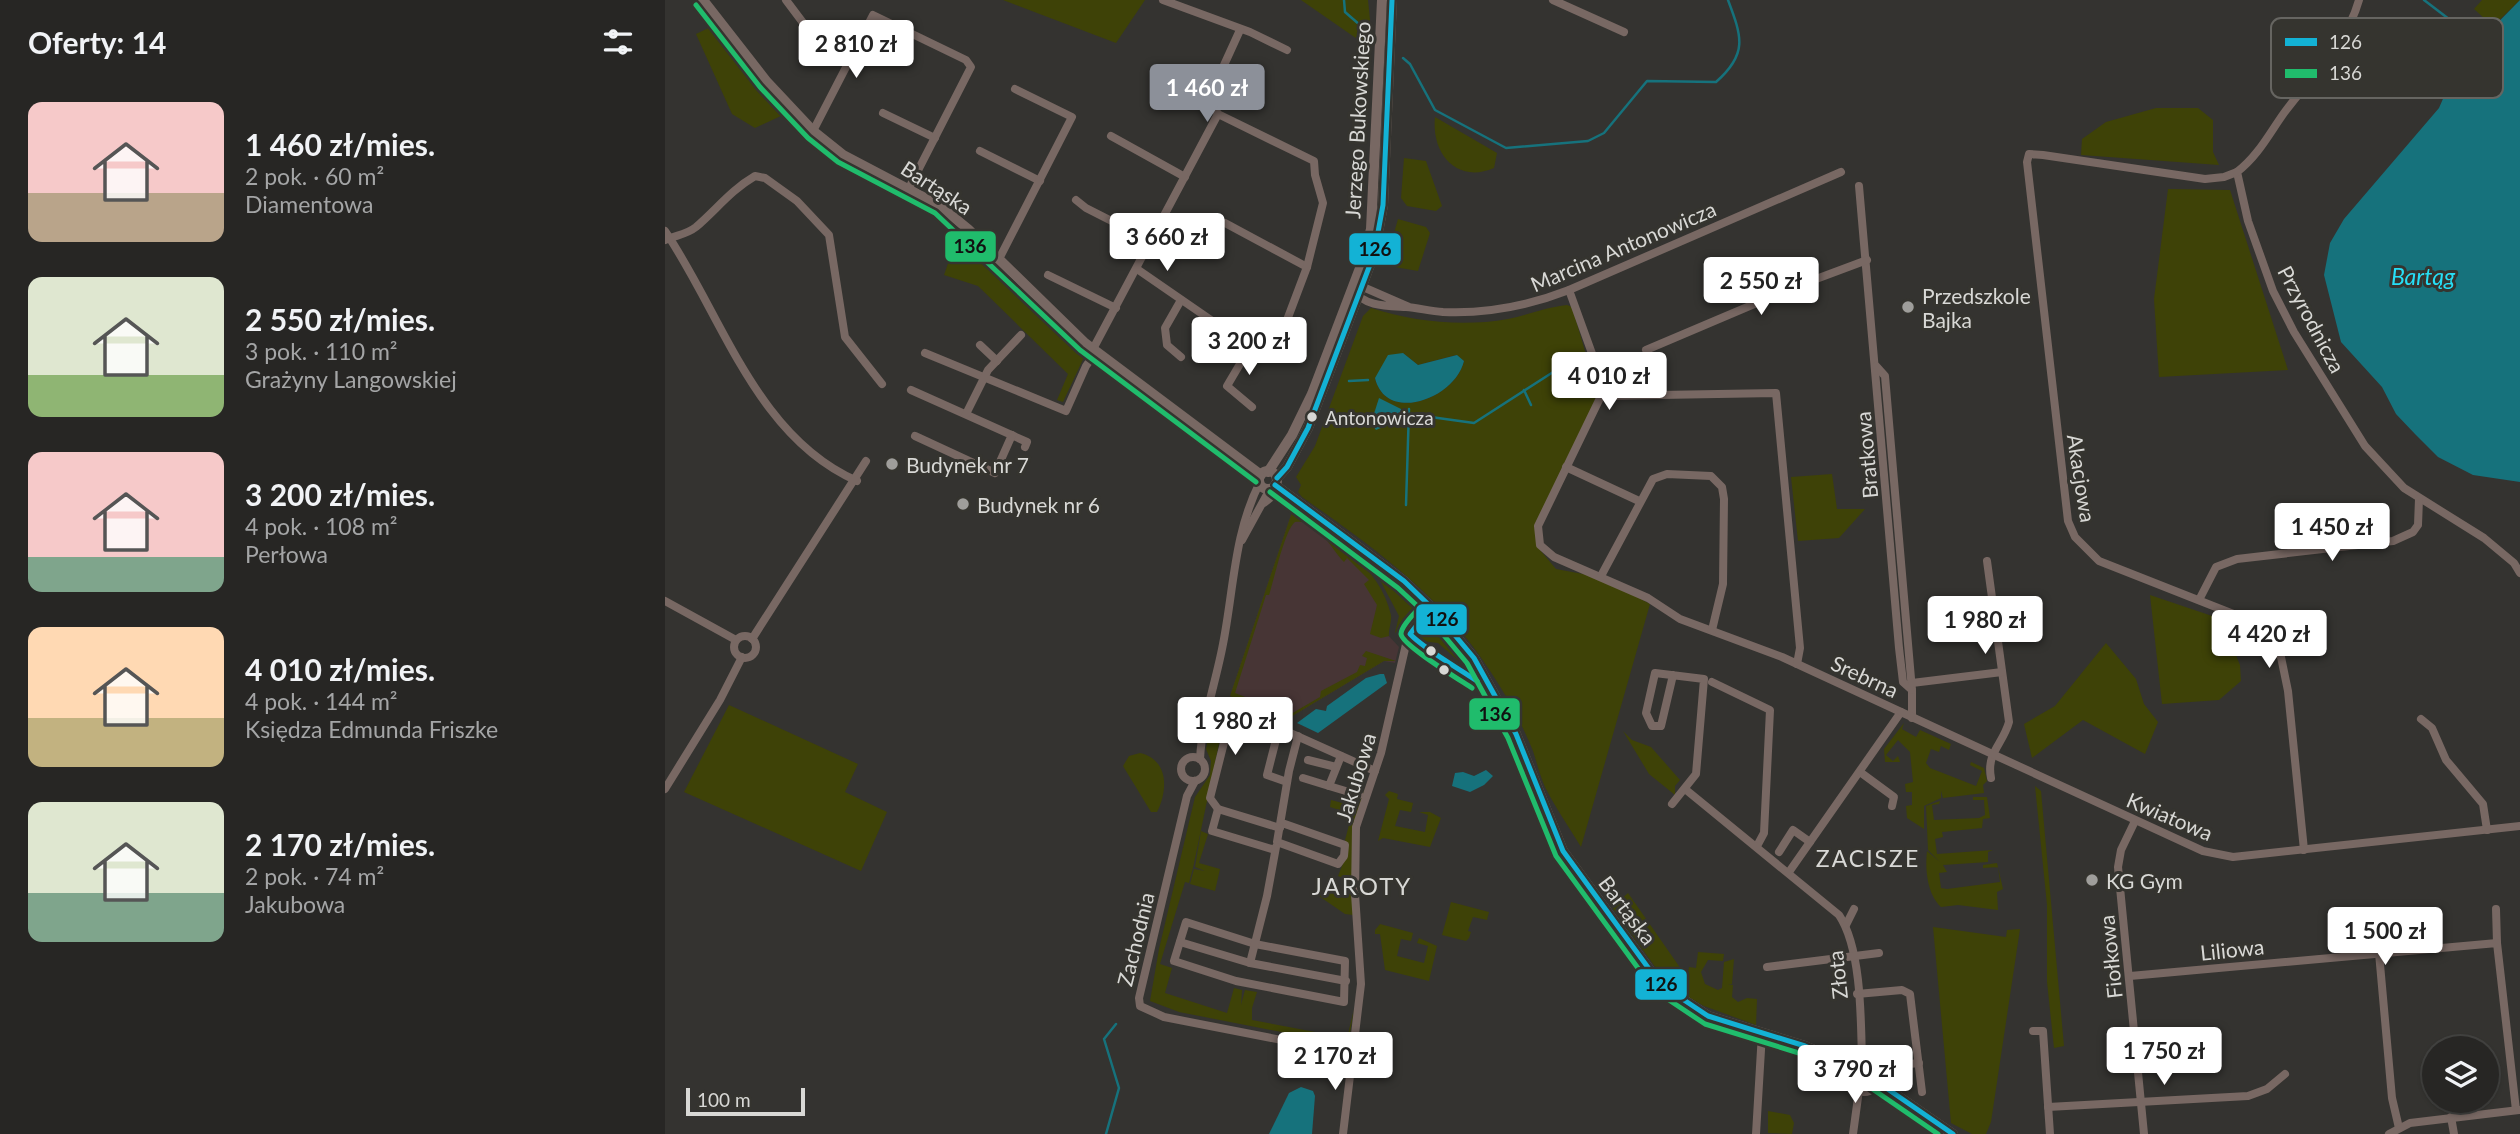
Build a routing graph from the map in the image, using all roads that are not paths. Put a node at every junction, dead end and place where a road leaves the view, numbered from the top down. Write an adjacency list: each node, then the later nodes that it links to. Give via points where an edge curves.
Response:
1 (786, 0): 12 (street, via 813,36)
2 (1163, 0): 9 (street)
3 (1383, 0): 39 (street, Jerzego Bukowskiego, via 1374,208)
4 (1392, 0): 39 (street, Jerzego Bukowskiego, via 1383,205 1374,254)
5 (1553, 0): 10 (street)
6 (2360, 0): 8 (street)
7 (706, 1): 19 (street, Bartąska, via 767,82)
8 (2352, 18)
9 (1240, 30): 11 (street); 15 (street)
10 (1624, 32)
11 (1287, 50)
12 (852, 57): 19 (street); 21 (street, via 873,15 966,60 971,67)
13 (1182, 86): 15 (street)
14 (1014, 89): 26 (street, via 1072,117)
15 (1209, 98): 18 (street)
16 (2297, 98): 24 (street, via 2261,148)
17 (883, 113): 21 (street)
18 (1218, 114): 25 (street); 35 (street, via 1314,160 1323,203)
19 (813, 131): 28 (street, Bartąska, via 843,155)
20 (1111, 136): 25 (street)
21 (935, 138): 28 (street)
22 (980, 151): 26 (street)
23 (1841, 172): 38 (street, Marcina Antonowicza)
24 (2237, 172): 68 (street, Przyrodnicza, via 2258,251 2294,332 2365,446 2387,473); 75 (street, Akacjowa, via 2224,177 2182,177 2029,154 2027,162 2068,521 2075,537 2099,561)
25 (1185, 177): 32 (street)
26 (1040, 181): 33 (street)
27 (1859, 186): 34 (street)
28 (909, 188): 33 (street, Bartąska, via 948,213)
29 (1076, 200): 32 (street)
30 (1225, 223): 35 (street)
31 (666, 236): 51 (street, via 679,237 695,228 755,176 774,185 797,201 829,235 845,337); 65 (street, via 777,418 810,453)
32 (1153, 242): 36 (street)
33 (999, 259): 46 (street, Bartąska)
34 (1867, 260): 45 (street); 88 (street, via 1876,366 1885,376)
35 (1307, 267): 44 (street, via 1284,328)
36 (1137, 269): 40 (street); 41 (street)
37 (1048, 275): 41 (street)
38 (1569, 290): 39 (street, Marcina Antonowicza, via 1524,306 1476,312 1386,307); 53 (street, via 1598,370)
39 (1358, 292): 59 (street, Jerzego Bukowskiego); 62 (street, Jerzego Bukowskiego, via 1308,428)
40 (1181, 300): 44 (street); 48 (street, via 1165,328 1167,345)
41 (1116, 308): 46 (street)
42 (1021, 335): 49 (street)
43 (980, 345): 49 (street)
44 (1249, 347): 54 (street, via 1227,386)
45 (1646, 350)
46 (1094, 351): 50 (street, via 1066,411); 61 (street, Bartąska)
47 (926, 353): 50 (street)
48 (1181, 357)
49 (997, 361): 50 (street)
50 (983, 378): 55 (street)
51 (882, 384)
52 (911, 390): 55 (street)
53 (1601, 396): 63 (street); 84 (street, via 1776,393 1800,648)
54 (1252, 407)
55 (966, 414): 56 (street)
56 (1012, 435): 57 (street, via 997,474); 58 (street, via 1027,442)
57 (915, 436)
58 (1025, 447)
59 (1277, 460): 61 (street, via 1265,467); 64 (street, Jerzego Bukowskiego)
60 (866, 461): 65 (street)
61 (1250, 467): 64 (street, Bartąska); 67 (street, via 1255,484)
62 (1287, 467): 64 (street, Jerzego Bukowskiego); 66 (street, via 1284,485)
63 (1566, 467): 69 (street); 74 (street, Srebrna, via 1538,526 1539,540 1548,553)
64 (1268, 480): 66 (street, Bartąska); 67 (street); 70 (street)
65 (857, 481): 81 (street)
66 (1289, 496): 70 (street, via 1274,495); 77 (street, Bartąska, via 1373,558)
67 (1251, 499): 71 (street)
68 (2419, 499): 73 (street, Przyrodnicza, via 2484,538); 75 (street, via 2418,524 2406,536 2237,559 2216,567)
69 (1639, 501): 74 (street); 80 (street, via 1653,479 1667,474 1711,475 1722,487 1723,584)
70 (1262, 505): 71 (street)
71 (1239, 546): 90 (street)
72 (1987, 561): 85 (street)
73 (2520, 573)
74 (1601, 576): 80 (street, Srebrna, via 1680,619)
75 (2199, 600): 124 (street, Akacjowa, via 2257,627 2281,657)
76 (665, 601): 82 (street)
77 (1429, 610): 78 (street, Bartąska); 79 (street, Jakubowa); 89 (street, Bartąska, via 1477,663)
78 (1437, 624): 79 (street); 89 (street, Bartąska)
79 (1413, 628): 104 (street, Jakubowa)
80 (1712, 630): 84 (street, Srebrna)
81 (752, 639): 82 (street); 83 (street, via 754,652)
82 (736, 640): 83 (street, via 734,650)
83 (742, 657): 111 (street)
84 (1797, 664): 92 (street, Srebrna)
85 (2002, 672): 88 (street); 98 (street, via 2009,722)
86 (1673, 675): 86 (street, via 1655,673 1646,713 1653,726 1661,726 1665,716); 112 (street, via 1704,679 1696,774)
87 (1712, 682): 123 (street, via 1770,710 1764,833)
88 (1912, 686): 93 (street)
89 (1490, 687): 144 (street, Bartąska, via 1520,742 1563,851 1660,984 1708,1016)
90 (1210, 705): 91 (street); 97 (street)
91 (1232, 712): 95 (street); 116 (street, via 1210,798)
92 (1901, 712): 93 (street, Kwiatowa); 106 (street, Srebrna)
93 (1912, 718): 98 (street, Kwiatowa)
94 (2421, 719): 120 (street, via 2432,728 2446,761 2483,804)
95 (1279, 728): 96 (street); 109 (street, via 1267,775)
96 (1298, 736): 99 (street); 109 (street)
97 (1200, 741): 100 (street); 101 (street)
98 (1991, 754): 108 (street); 117 (street, Kwiatowa)
99 (1341, 756): 103 (street); 104 (street)
100 (1190, 757): 101 (street); 105 (street)
101 (1200, 759): 105 (street, via 1205,770 1202,777)
102 (1308, 760): 103 (street)
103 (1336, 767): 110 (street)
104 (1375, 771): 142 (street, Jakubowa, via 1355,834)
105 (1183, 772): 145 (street, Zachodnia, via 1187,796 1140,1006 1164,1017)
106 (1860, 772): 115 (street, via 1894,797); 121 (street, Srebrna)
107 (1303, 778): 110 (street)
108 (1991, 778)
109 (1287, 782): 118 (street)
110 (1329, 786): 113 (street)
111 (665, 789)
112 (1685, 789): 114 (street); 123 (street, Złota)
113 (1359, 795)
114 (1672, 804)
115 (1892, 806)
116 (1219, 809): 118 (street); 122 (street, via 1212,831)
117 (2134, 821): 124 (street, Kwiatowa, via 2203,851 2233,858); 138 (street, Fiołkowa, via 2118,862)
118 (1281, 826): 122 (street); 122 (street, via 1345,845 1346,850 1338,864)
119 (2520, 826): 120 (street, Kwiatowa)
120 (2487, 830): 124 (street, Kwiatowa)
121 (1810, 842): 125 (street, via 1793,830); 126 (street, Srebrna)
122 (1276, 846): 132 (street)
123 (1757, 846): 126 (street, Złota)
124 (2304, 850)
125 (1779, 852)
126 (1789, 872): 129 (street, Złota)
127 (1854, 909): 129 (street)
128 (2496, 909): 131 (street)
129 (1846, 926): 135 (street, Złota)
130 (1179, 942): 132 (street, via 1185,922); 136 (street); 141 (street, via 1174,961 1236,981)
131 (2497, 943): 134 (street, Liliowa); 156 (street)
132 (1255, 944): 136 (street); 139 (street, via 1345,961)
133 (1879, 953): 135 (street)
134 (2379, 953): 138 (street, Liliowa); 158 (street, via 2392,1098)
135 (1854, 957): 137 (street); 140 (street, Złota)
136 (1250, 963): 139 (street)
137 (1767, 967)
138 (2130, 976): 154 (street, Fiołkowa)
139 (1346, 981): 141 (street)
140 (1857, 994): 147 (street, via 1902,990 1910,994); 149 (street, Złota)
141 (1344, 1002): 142 (street)
142 (1360, 1005): 145 (street, Jakubowa)
143 (2033, 1031): 155 (street, via 2043,1031)
144 (1762, 1033): 146 (street, Bartąska); 160 (street)
145 (1359, 1055): 159 (street, Jakubowa)
146 (1830, 1058): 149 (street, Bartąska); 151 (street, Bartąska)
147 (1919, 1063): 148 (street); 153 (street)
148 (1891, 1066)
149 (1859, 1067): 151 (street); 152 (street, Bartąska, via 1872,1069)
150 (2285, 1074): 154 (street, via 2267,1089 2248,1096)
151 (1851, 1080): 152 (street, Bartąska)
152 (1868, 1087): 161 (street); 162 (street, Bartąska)
153 (1922, 1092)
154 (2141, 1103): 155 (street); 164 (street, Fiołkowa)
155 (2048, 1107): 163 (street)
156 (2518, 1110): 157 (street)
157 (2451, 1117): 158 (street); 166 (street)
158 (2399, 1128): 165 (street)
159 (1343, 1134)
160 (1756, 1134)
161 (1853, 1134)
162 (1953, 1134)
163 (2050, 1134)
164 (2144, 1134)
165 (2389, 1134)
166 (2453, 1134)

